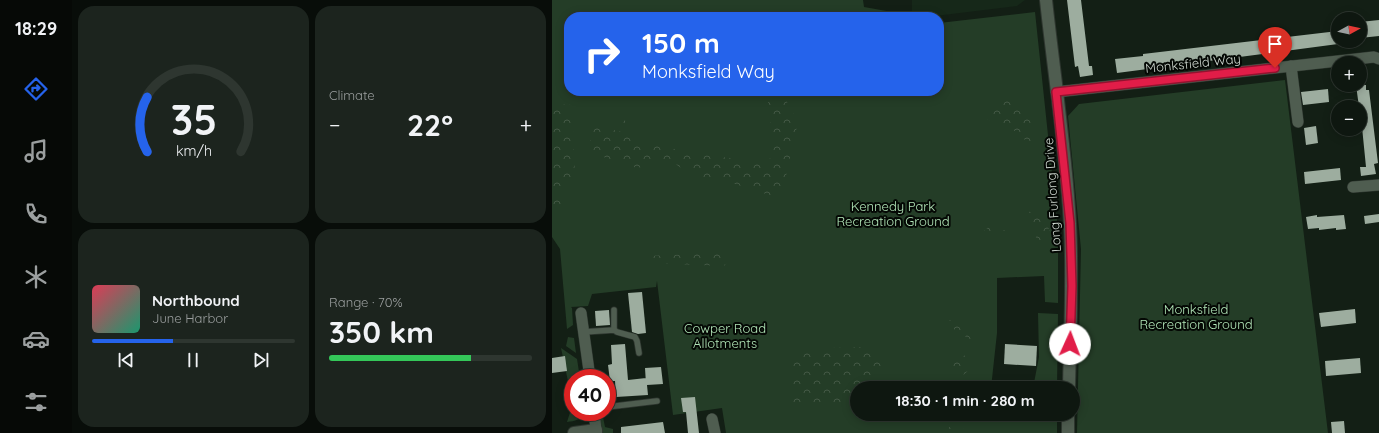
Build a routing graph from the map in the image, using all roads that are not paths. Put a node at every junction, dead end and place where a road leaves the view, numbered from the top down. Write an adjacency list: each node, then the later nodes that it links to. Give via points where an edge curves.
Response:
1 (1046, 0): 4 (street, Long Furlong Drive)
2 (1379, 59): 3 (street, Monksfield Way, via 1374,56)
3 (1291, 66): 4 (street, Monksfield Way); 5 (street)
4 (1056, 92): 14 (street, Long Furlong Drive, via 1070,223 1072,286)
5 (1298, 122)
6 (1379, 185): 7 (street)
7 (1353, 188)
8 (614, 310): 10 (lane)
9 (581, 313): 11 (street)
10 (614, 330): 11 (lane); 12 (lane, via 635,337)
11 (583, 332): 13 (street)
12 (639, 353)
13 (589, 369)
14 (1069, 381)
15 (657, 401): 16 (lane)
16 (616, 406)
17 (712, 419): 22 (street)
18 (595, 421): 20 (street)
19 (1068, 421): 23 (street)
20 (596, 432): 21 (street)
21 (574, 433)
22 (715, 433)
23 (1068, 433)

